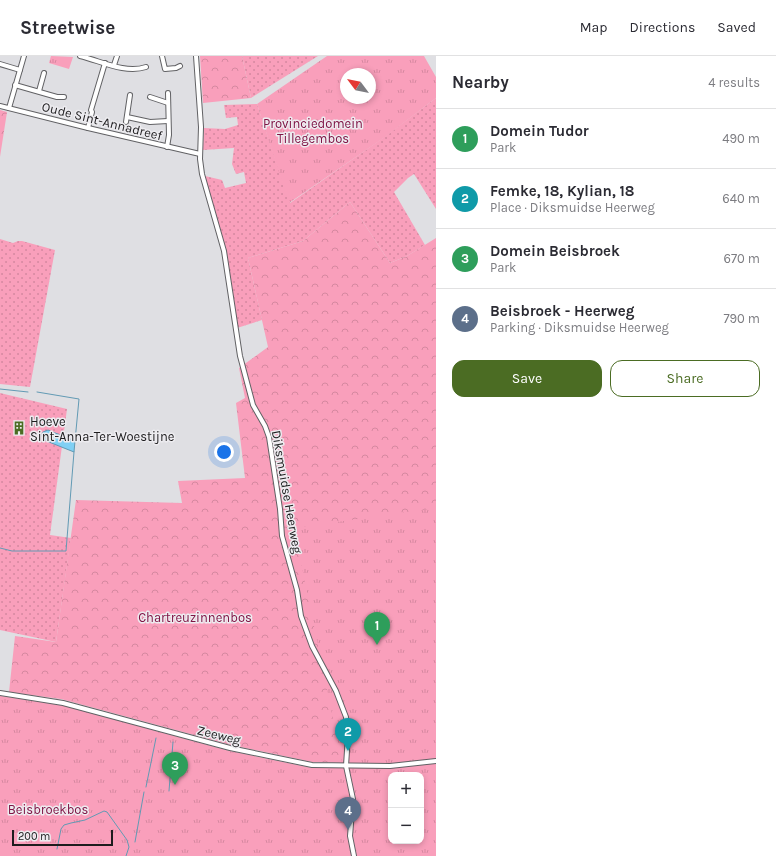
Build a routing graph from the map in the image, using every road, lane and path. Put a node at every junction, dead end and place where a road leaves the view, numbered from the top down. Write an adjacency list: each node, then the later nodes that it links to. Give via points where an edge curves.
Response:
1 (24, 56): 11 (street)
2 (80, 56): 6 (street)
3 (117, 56): 8 (street)
4 (162, 56): 9 (street, via 165,69)
5 (196, 56): 25 (street, Diksmuidse Heerweg, via 201,127)
6 (105, 63): 8 (street); 23 (street)
7 (0, 64): 11 (street)
8 (114, 65): 10 (street, via 133,70)
9 (180, 66)
10 (146, 67)
11 (20, 70): 13 (street)
12 (44, 73): 14 (street)
13 (15, 85): 14 (street); 21 (street)
14 (39, 92): 17 (street)
15 (168, 93): 19 (street)
16 (130, 95): 22 (street, via 126,120)
17 (64, 97)
18 (150, 97): 19 (street)
19 (168, 103): 22 (street)
20 (0, 106): 21 (street, Oude Sint-Annadreef)
21 (9, 108): 23 (street, Oude Sint-Annadreef)
22 (168, 121): 24 (street)
23 (88, 128): 24 (street, Oude Sint-Annadreef)
24 (167, 147): 25 (street, Oude Sint-Annadreef)
25 (200, 154): 28 (street, Diksmuidse Heerweg, via 202,174 224,251 240,356 253,405 269,437 282,536 297,590 301,616 312,646 346,716)
26 (0, 694): 28 (street, Zeeweg, via 63,703 230,748 312,765)
27 (436, 761): 28 (street, Zeeweg, via 390,766)
28 (346, 766): 29 (street, Diksmuidse Heerweg, via 353,798 350,836)
29 (354, 856)

